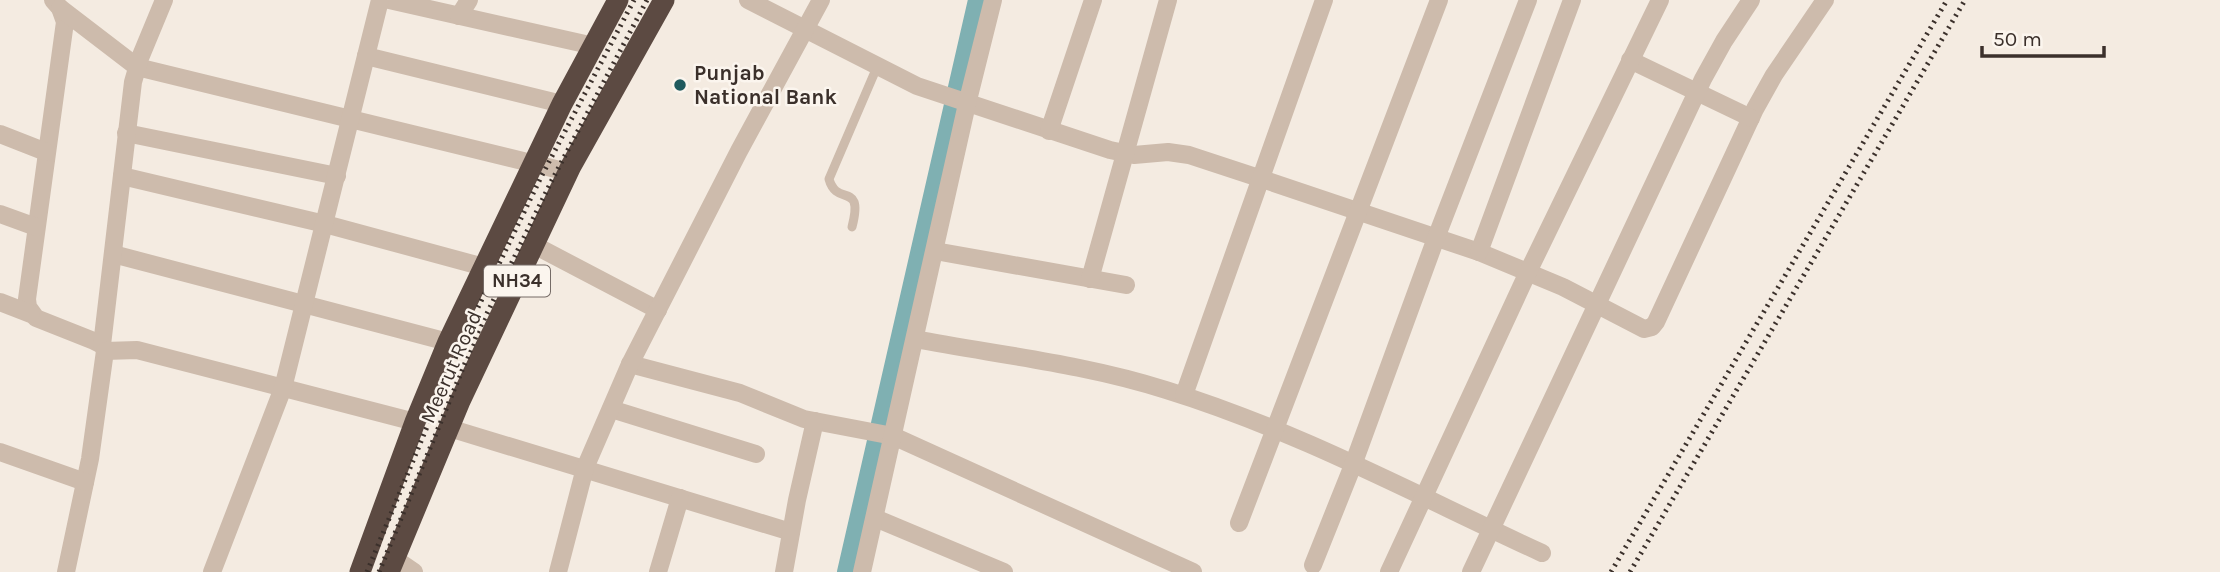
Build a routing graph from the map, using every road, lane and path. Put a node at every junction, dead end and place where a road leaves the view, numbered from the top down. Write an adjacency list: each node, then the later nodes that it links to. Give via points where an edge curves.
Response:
1 (164, 0): 26 (street)
2 (380, 0): 23 (street)
3 (389, 0): 20 (street)
4 (469, 0): 20 (street)
5 (618, 0): 22 (highway, Meerut Road / NH34)
6 (664, 0): 38 (highway, Meerut Road / NH34)
7 (748, 0): 21 (street)
8 (821, 0): 21 (street)
9 (993, 0): 28 (street)
10 (1093, 0): 32 (street)
11 (1168, 0): 36 (street)
12 (1324, 0): 41 (street)
13 (1439, 0): 42 (street)
14 (1528, 0): 47 (street)
15 (1572, 0): 50 (street)
16 (1660, 0): 24 (street)
17 (1751, 0): 27 (street)
18 (1825, 0): 30 (street)
19 (57, 4): 26 (street); 35 (street, via 65,22)
20 (459, 16): 22 (street)
21 (805, 31): 25 (street); 59 (street)
22 (594, 46): 29 (highway, Meerut Road / NH34)
23 (366, 56): 29 (street); 31 (street)
24 (1630, 60): 27 (street); 53 (street)
25 (877, 67): 28 (street); 46 (lane, via 829,179 836,191 856,203)
26 (137, 68): 31 (street); 33 (street)
27 (1696, 93): 30 (street); 58 (street)
28 (964, 103): 32 (street); 49 (street)
29 (562, 104): 37 (highway, Meerut Road / NH34)
30 (1751, 118): 58 (street, via 1652,327 1637,327)
31 (351, 120): 37 (street); 40 (street)
32 (1049, 131): 36 (street)
33 (126, 133): 39 (street); 40 (street)
34 (0, 134): 35 (street)
35 (46, 152): 45 (street)
36 (1125, 154): 41 (street, via 1177,152); 54 (street)
37 (532, 164): 38 (street); 52 (highway, Meerut Road / NH34)
38 (568, 172): 48 (highway, Meerut Road / NH34)
39 (121, 176): 44 (street); 51 (street)
40 (337, 176): 44 (street)
41 (1262, 179): 42 (street); 66 (street)
42 (1359, 212): 47 (street); 71 (street)
43 (0, 214): 45 (street)
44 (325, 224): 52 (street); 57 (street)
45 (36, 227): 60 (street, via 27,299)
46 (852, 227)
47 (1436, 238): 50 (street); 75 (street)
48 (534, 245): 59 (street); 70 (highway, Meerut Road / NH34)
49 (935, 251): 54 (street); 61 (street)
50 (1479, 252): 53 (street)
51 (113, 254): 57 (street); 63 (street)
52 (484, 267): 62 (highway, Meerut Road / NH34)
53 (1528, 272): 58 (street); 78 (street)
54 (1090, 279): 55 (street)
55 (1126, 285)
56 (0, 302): 60 (street)
57 (305, 304): 62 (street); 65 (street)
58 (1596, 304): 82 (street)
59 (658, 310): 64 (street)
60 (32, 314): 63 (street)
61 (915, 339): 66 (street, via 1107,373); 72 (street)
62 (448, 342): 69 (highway, Meerut Road / NH34)
63 (104, 348): 65 (street, via 137,350); 77 (street)
64 (630, 364): 67 (street); 68 (street, via 731,390)
65 (283, 388): 69 (street); 88 (street)
66 (1184, 395): 71 (street)
67 (611, 410): 74 (street); 76 (street)
68 (815, 421): 72 (street); 83 (street)
69 (415, 422): 89 (highway, Meerut Road / NH34)
70 (449, 428): 76 (street); 85 (highway, Meerut Road / NH34)
71 (1274, 429): 75 (street); 81 (street)
72 (882, 433): 80 (street); 96 (street)
73 (0, 452): 77 (street)
74 (756, 454)
75 (1353, 465): 78 (street); 86 (street)
76 (585, 468): 79 (street); 91 (street)
77 (85, 482): 87 (street)
78 (1422, 497): 82 (street); 97 (street)
79 (681, 498): 83 (street); 92 (street)
80 (876, 519): 94 (street); 95 (street)
81 (1239, 523)
82 (1490, 529): 84 (street); 98 (street)
83 (791, 532): 93 (street)
84 (1542, 553)
85 (392, 565): 90 (street)
86 (1313, 565)
87 (66, 572)
88 (212, 572)
89 (360, 572)
90 (414, 572)
91 (558, 572)
92 (658, 572)
93 (784, 572)
94 (862, 572)
95 (1004, 572)
96 (1192, 572)
97 (1389, 572)
98 (1471, 572)

